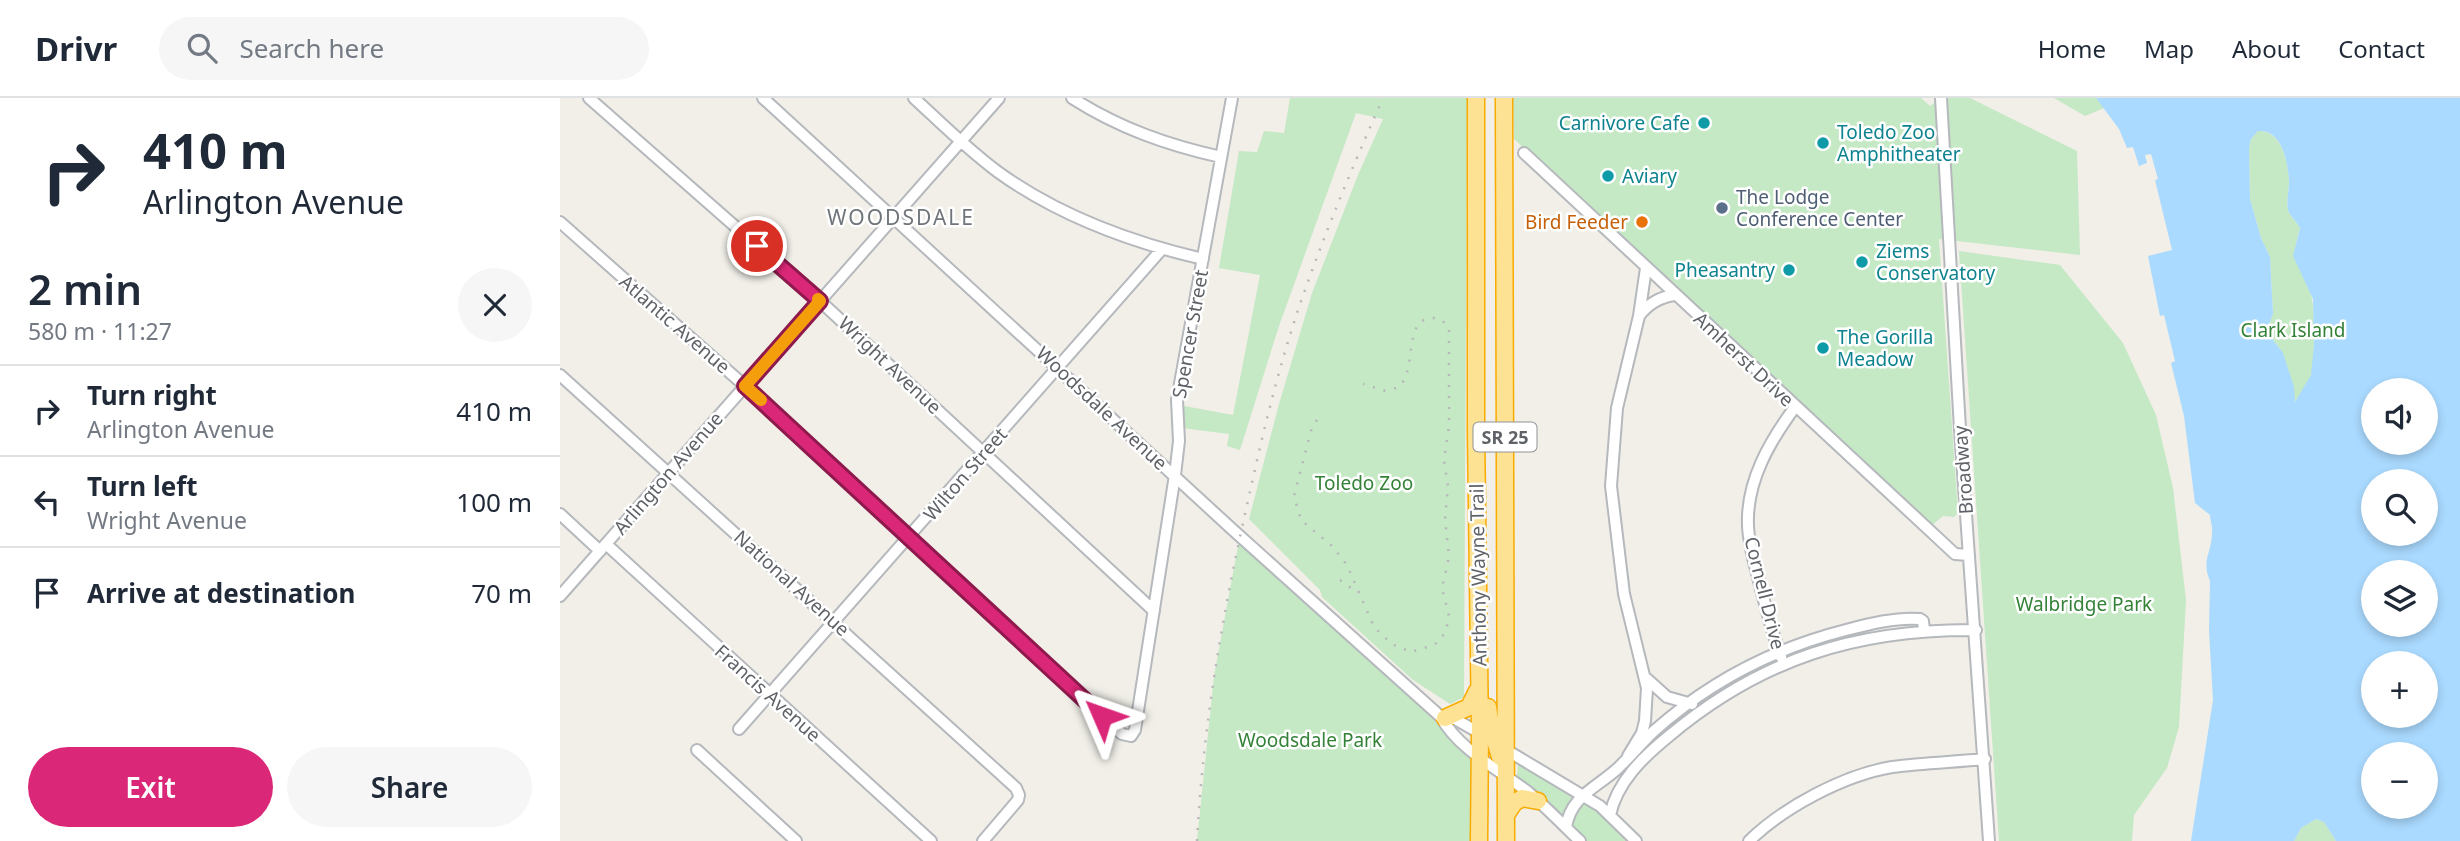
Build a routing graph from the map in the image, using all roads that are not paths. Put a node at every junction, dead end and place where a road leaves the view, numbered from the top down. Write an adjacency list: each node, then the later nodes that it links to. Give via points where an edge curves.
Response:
1 (589, 98): 19 (street, Wright Avenue)
2 (763, 98): 13 (street, Woodsdale Avenue)
3 (914, 98): 10 (street)
4 (999, 98): 10 (street, Arlington Avenue)
5 (1072, 98): 12 (street, via 1136,133)
6 (1232, 98): 12 (street, Spencer Street)
7 (1476, 98): 33 (highway, Anthony Wayne Trail / SR 25)
8 (1504, 98): 49 (highway, Anthony Wayne Trail / SR 25)
9 (1938, 101): 31 (street, Broadway)
10 (961, 141): 13 (street, Arlington Avenue); 15 (street, via 1056,208)
11 (1524, 153): 17 (street, Amherst Drive)
12 (1222, 157): 16 (street, Spencer Street)
13 (894, 216): 19 (street, Arlington Avenue); 21 (street, Woodsdale Avenue)
14 (560, 222): 23 (street, Atlantic Avenue)
15 (1162, 250): 16 (street); 21 (street, Wilton Street)
16 (1203, 259): 27 (street, Spencer Street, via 1177,400)
17 (1646, 268): 18 (street, Amherst Drive); 20 (street)
18 (1675, 295): 20 (street, via 1650,303); 24 (street, Amherst Drive)
19 (820, 301): 23 (street, Arlington Avenue); 25 (street, Wright Avenue)
20 (1639, 316): 40 (street, via 1617,408 1611,486 1624,594)
21 (1058, 368): 25 (street, Wilton Street); 27 (street, Woodsdale Avenue)
22 (560, 375): 26 (street, National Avenue)
23 (745, 386): 26 (street, Arlington Avenue); 29 (street, Atlantic Avenue)
24 (1795, 407): 31 (street, Amherst Drive, via 1955,554); 38 (street, Cornell Drive, via 1774,434 1760,466 1748,523 1751,551)
25 (983, 452): 29 (street, Wilton Street); 34 (street, Wright Avenue)
26 (670, 472): 30 (street, Arlington Avenue); 35 (street, National Avenue)
27 (1175, 475): 34 (street, Spencer Street); 45 (street, Woodsdale Avenue)
28 (560, 514): 30 (street, Francis Avenue)
29 (908, 538): 35 (street, Wilton Street); 48 (street, Atlantic Avenue, via 1122,734)
30 (603, 547): 32 (street, Arlington Avenue); 42 (street, Francis Avenue)
31 (1969, 555): 37 (street, Broadway)
32 (560, 596)
33 (1478, 610): 41 (highway, Anthony Wayne Trail / SR 25); 49 (highway, via 1487,646 1487,700)
34 (1154, 611): 48 (street, Spencer Street)
35 (834, 622): 42 (street, Wilton Street); 63 (street, National Avenue, via 1016,788 1015,804)
36 (1924, 630): 37 (street); 38 (street, via 1920,619 1892,621 1823,636); 39 (street, via 1850,642)
37 (1976, 630): 53 (street, Broadway)
38 (1779, 652): 39 (street, Cornell Drive); 43 (street)
39 (1784, 664): 44 (street)
40 (1646, 677): 43 (street, via 1667,697); 52 (street, via 1645,722)
41 (1479, 685): 45 (highway, via 1469,708); 47 (highway, Anthony Wayne Trail / SR 25)
42 (770, 694): 46 (street, Wilton Street); 62 (street, Francis Avenue)
43 (1690, 702): 44 (street); 52 (street)
44 (1699, 712): 54 (street)
45 (1443, 718): 47 (street, Woodsdale Avenue, via 1455,719); 51 (street, Woodsdale Avenue, via 1448,729)
46 (739, 729)
47 (1480, 733): 49 (street, Woodsdale Avenue); 51 (highway, Anthony Wayne Trail / SR 25)
48 (1131, 736)
49 (1501, 746): 55 (highway, Anthony Wayne Trail / SR 25); 56 (street, Woodsdale Avenue)
50 (697, 750): 61 (street)
51 (1478, 756): 55 (street, Woodsdale Avenue); 64 (highway, Anthony Wayne Trail / SR 25)
52 (1627, 758): 54 (street); 56 (street)
53 (1984, 759): 68 (street, via 1891,767 1846,780 1812,796); 69 (street, Broadway)
54 (1634, 769): 59 (street, via 1614,796)
55 (1506, 776): 57 (street, Woodsdale Avenue); 58 (highway, Anthony Wayne Trail / SR 25)
56 (1582, 794): 59 (street, Woodsdale Avenue); 60 (street, via 1567,815)
57 (1538, 801): 58 (highway, via 1522,799); 60 (street, Woodsdale Avenue)
58 (1506, 815): 65 (highway, Anthony Wayne Trail / SR 25)
59 (1610, 816): 67 (street, Woodsdale Avenue)
60 (1566, 827): 66 (street, Woodsdale Avenue)
61 (796, 841)
62 (931, 841)
63 (983, 841)
64 (1479, 841)
65 (1506, 841)
66 (1580, 841)
67 (1636, 841)
68 (1749, 841)
69 (1989, 841)

